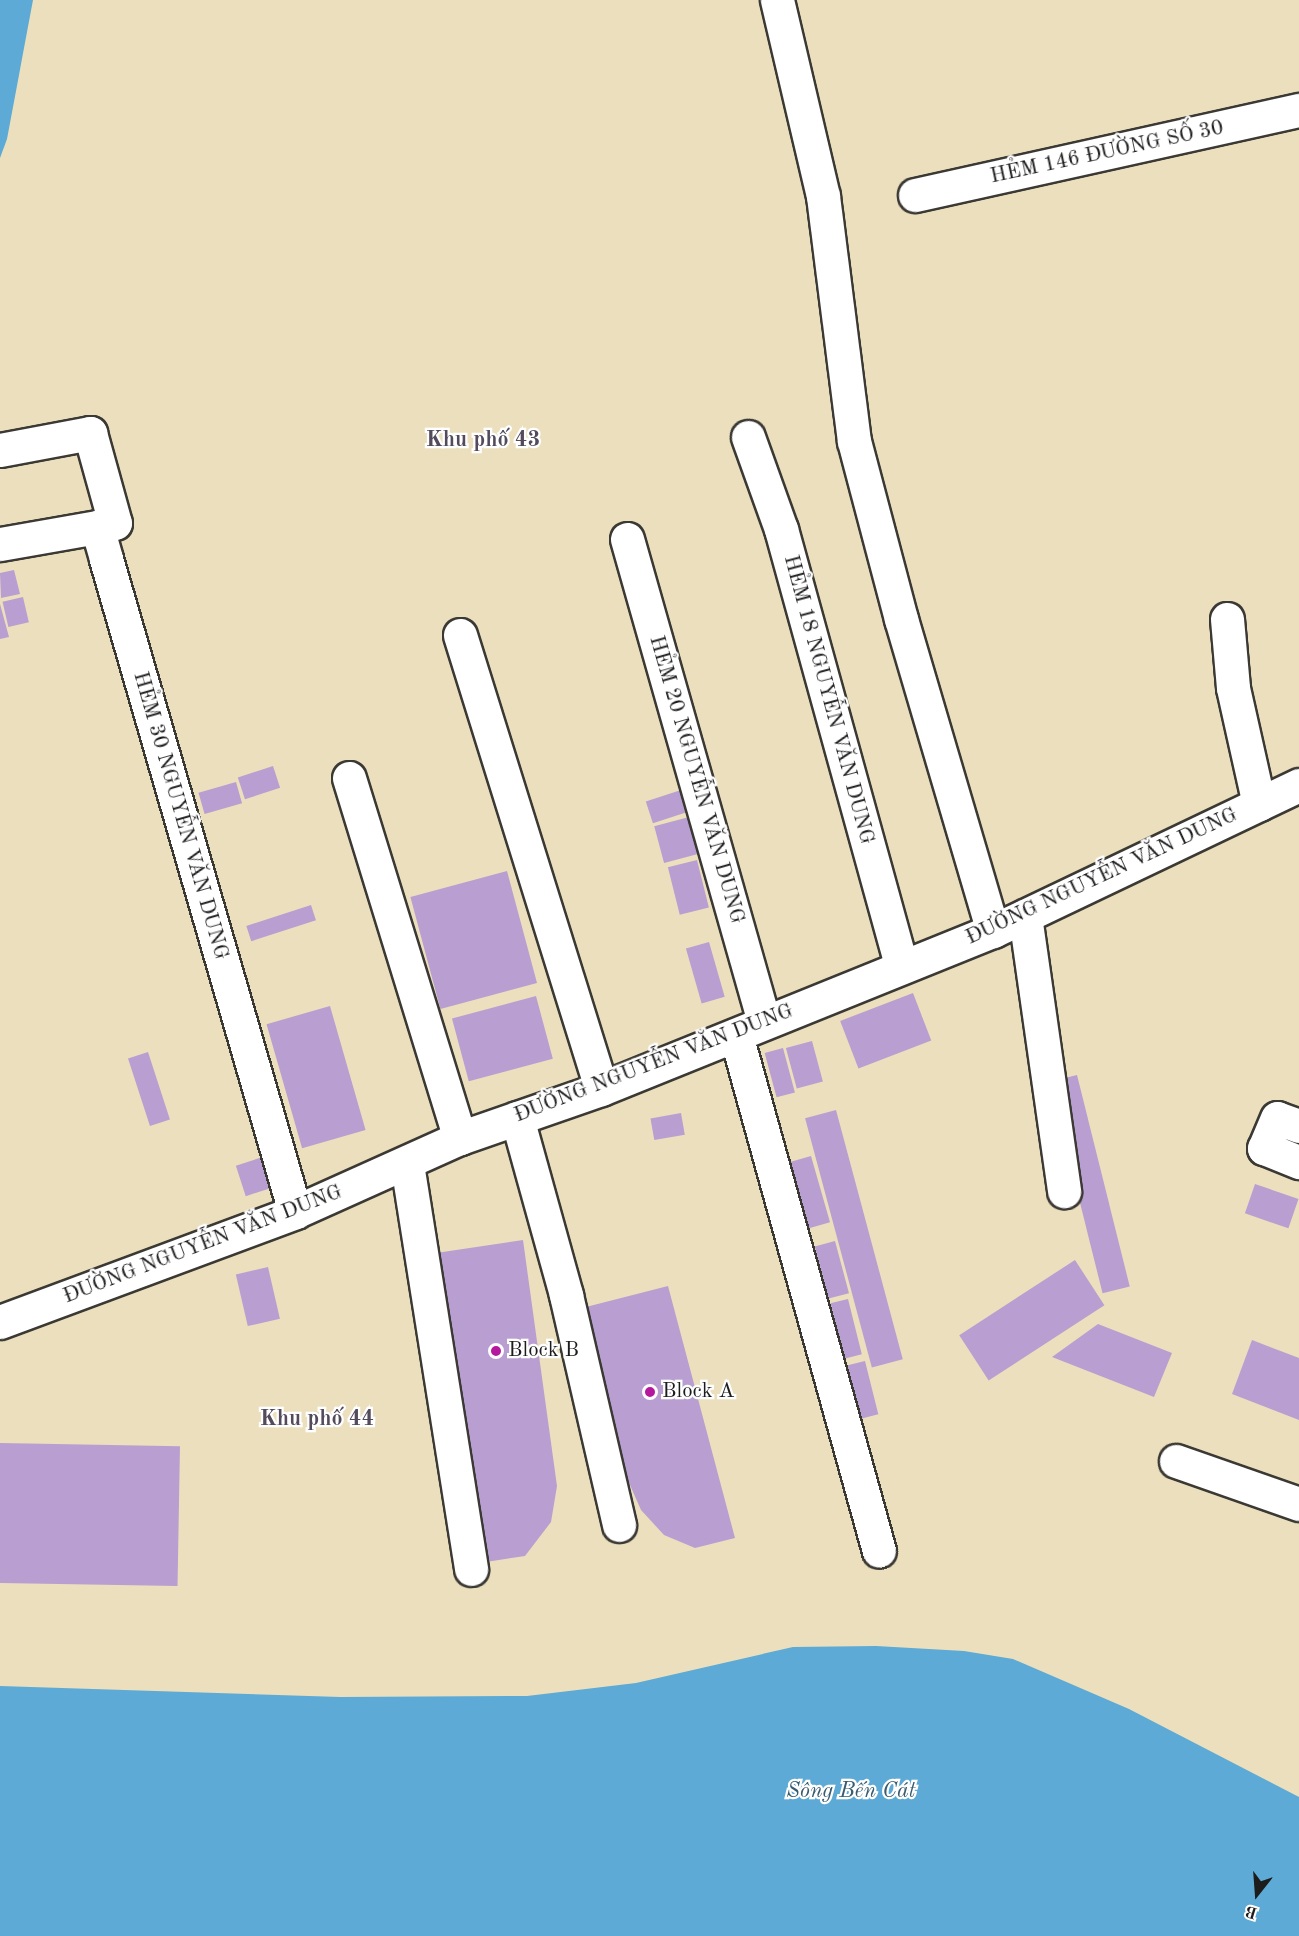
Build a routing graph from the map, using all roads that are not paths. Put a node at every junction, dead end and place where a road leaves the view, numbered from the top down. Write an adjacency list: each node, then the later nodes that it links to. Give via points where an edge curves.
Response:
1 (777, 0): 15 (street, via 823,195 854,441 901,619)
2 (1299, 110): 3 (street, HẺM 146 ĐƯỜNG SỐ 30)
3 (915, 195)
4 (748, 437): 16 (street, HẺM 18 NGUYỄN VĂN DUNG, via 781,529)
5 (0, 450): 6 (street, via 90,433 115,523)
6 (97, 527): 8 (street); 25 (street, HẺM 30 NGUYỄN VĂN DUNG)
7 (627, 539): 17 (street, HẺM 20 NGUYỄN VĂN DUNG)
8 (0, 544)
9 (1227, 619): 13 (street, via 1233,688)
10 (460, 635): 18 (street)
11 (349, 778): 21 (street)
12 (1299, 785): 13 (street, ĐƯỜNG NGUYỄN VĂN DUNG)
13 (1259, 804): 14 (street, ĐƯỜNG NGUYỄN VĂN DUNG)
14 (1025, 916): 15 (street, ĐƯỜNG NGUYỄN VĂN DUNG); 24 (street)
15 (993, 931): 16 (street, ĐƯỜNG NGUYỄN VĂN DUNG)
16 (901, 966): 17 (street, ĐƯỜNG NGUYỄN VĂN DUNG)
17 (750, 1028): 18 (street, ĐƯỜNG NGUYỄN VĂN DUNG); 30 (street, HẺM 20 NGUYỄN VĂN DUNG)
18 (602, 1089): 19 (street, ĐƯỜNG NGUYỄN VĂN DUNG)
19 (518, 1118): 21 (street, ĐƯỜNG NGUYỄN VĂN DUNG); 29 (street, via 566,1295)
20 (1299, 1126): 22 (street, via 1277,1118 1264,1148)
21 (460, 1138): 23 (street, ĐƯỜNG NGUYỄN VĂN DUNG)
22 (1299, 1162)
23 (406, 1164): 25 (street, ĐƯỜNG NGUYỄN VĂN DUNG); 31 (street)
24 (1064, 1191)
25 (295, 1212): 26 (street, ĐƯỜNG NGUYỄN VĂN DUNG)
26 (0, 1322)
27 (1176, 1461): 28 (street)
28 (1299, 1504)
29 (619, 1525)
30 (879, 1551)
31 (471, 1569)

